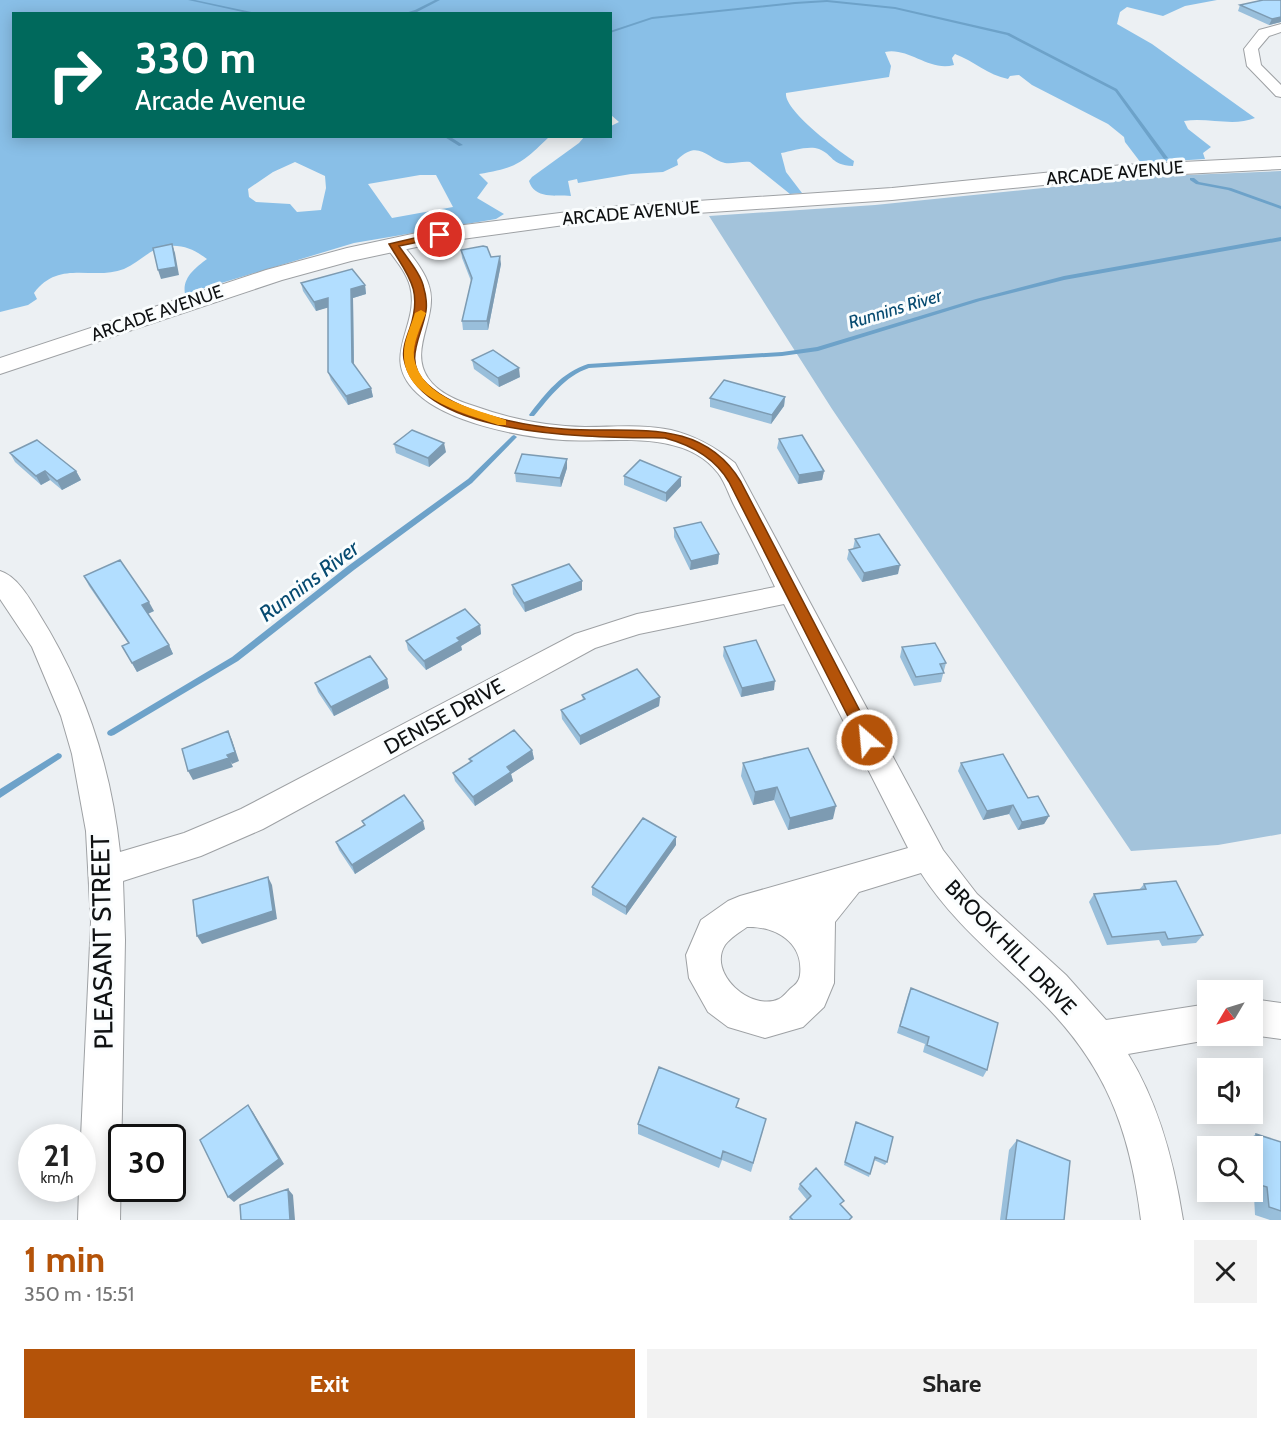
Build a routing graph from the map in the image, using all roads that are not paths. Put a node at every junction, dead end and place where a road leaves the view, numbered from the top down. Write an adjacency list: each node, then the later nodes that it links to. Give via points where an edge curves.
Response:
1 (1281, 28): 2 (street, via 1264,33 1251,49 1254,66)
2 (1281, 93)
3 (1281, 163): 4 (main road, ARCADE AVENUE, via 1123,171 892,194 608,213)
4 (393, 244): 5 (main road, ARCADE AVENUE, via 263,278); 7 (street, BROOK HILL DRIVE, via 419,286 421,310 409,357 416,378 424,387 456,407 526,428 581,434 648,433 699,446 727,468)
5 (0, 366)
6 (0, 580): 9 (street, PLEASANT STREET, via 36,628 59,671 78,721 92,772)
7 (791, 593): 8 (street, BROOK HILL DRIVE); 9 (street, DENISE DRIVE, via 637,624 585,641 282,805 189,846)
8 (929, 856): 10 (street); 16 (street, BROOK HILL DRIVE, via 953,891 1066,1002)
9 (106, 871): 17 (street, PLEASANT STREET)
10 (847, 881): 11 (street); 12 (street, via 818,918)
11 (740, 912): 12 (street, via 778,914 808,938); 12 (street, via 711,933 704,950 704,969 710,986 720,1001 735,1012 753,1019 772,1020 804,1005 818,975)
12 (816, 956)
13 (1263, 1019): 14 (street)
14 (1281, 1021)
15 (1197, 1024): 16 (street)
16 (1098, 1040): 18 (street, BROOK HILL DRIVE, via 1123,1079 1139,1115 1150,1148)
17 (99, 1220)
18 (1162, 1220)

